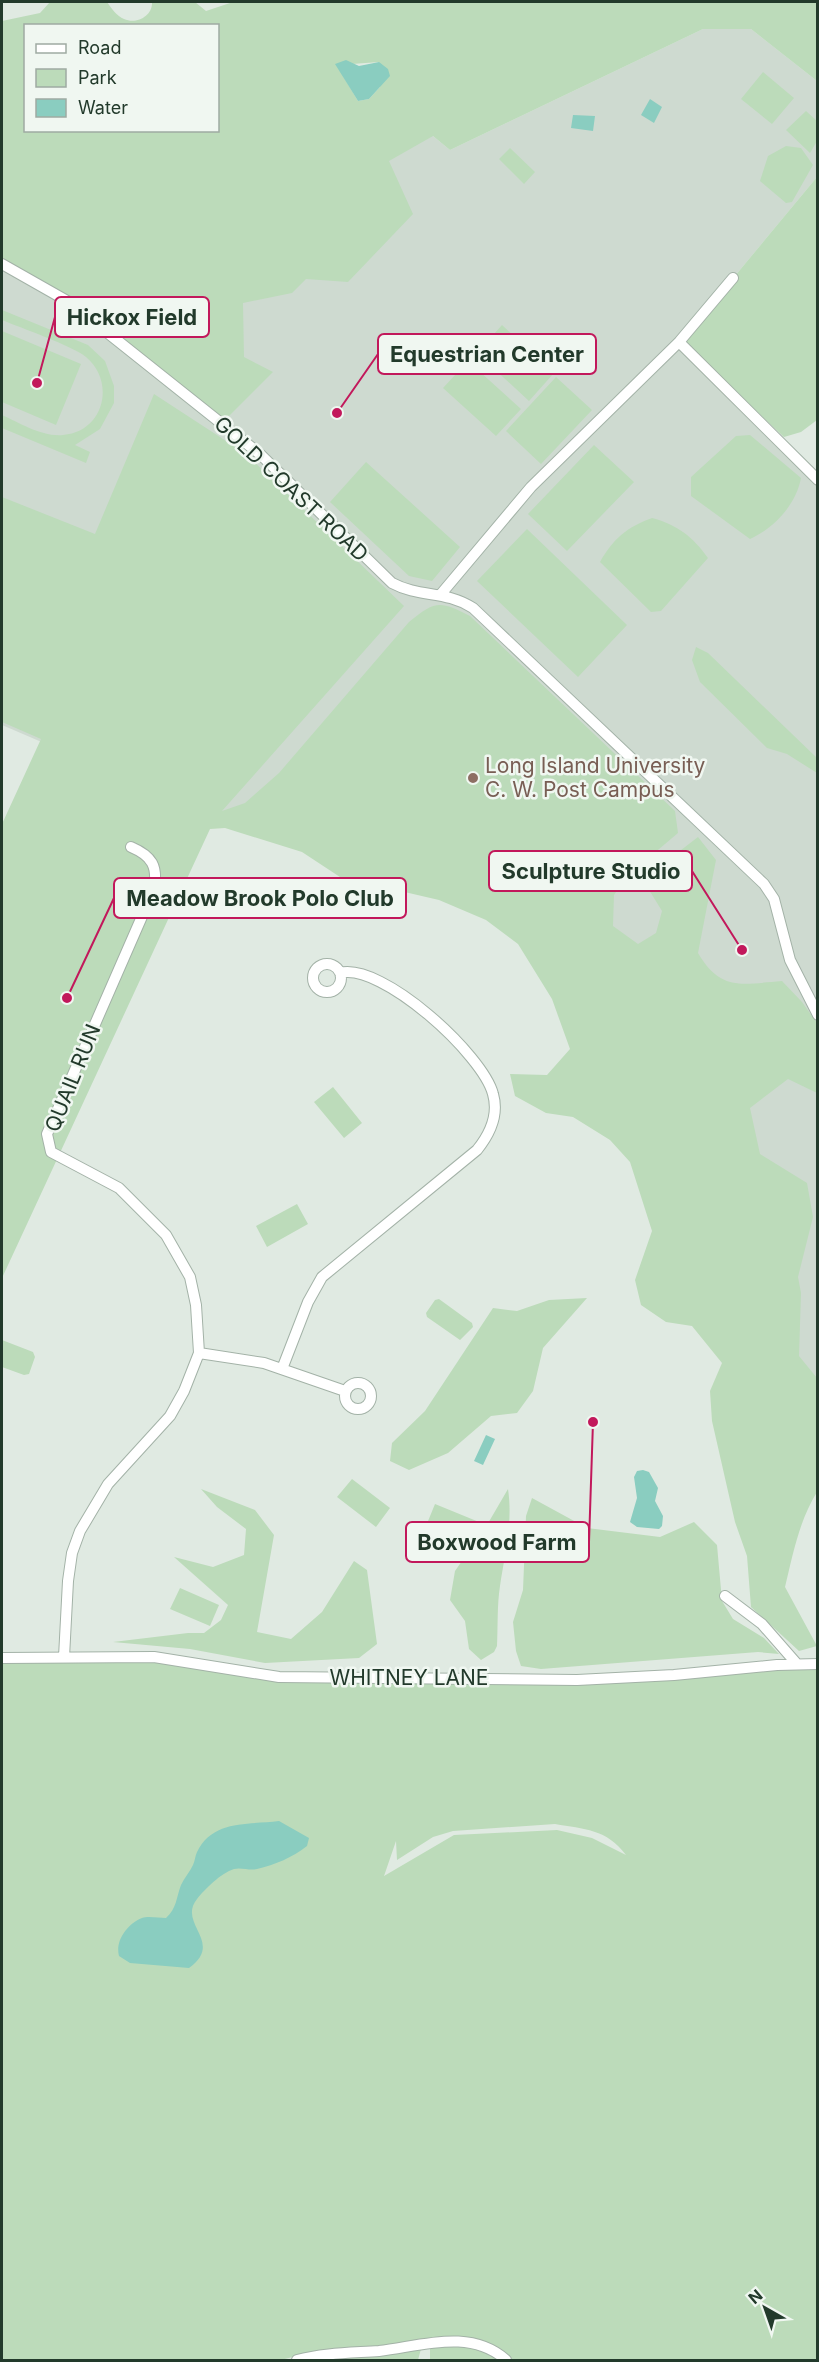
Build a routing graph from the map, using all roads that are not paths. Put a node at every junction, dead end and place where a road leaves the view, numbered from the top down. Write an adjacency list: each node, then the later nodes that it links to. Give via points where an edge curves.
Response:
1 (2, 264): 5 (street, GOLD COAST ROAD, via 69,303 261,456 392,583 405,590)
2 (733, 278): 3 (street)
3 (679, 342): 4 (street); 5 (street, via 531,486)
4 (818, 480)
5 (441, 594): 8 (street, GOLD COAST ROAD, via 473,608 764,884 774,899 790,960)
6 (131, 847): 9 (street, QUAIL RUN, via 149,856 155,867 153,889 47,1134 51,1152 119,1188 166,1235 190,1277)
7 (340, 973): 10 (street, via 349,971 384,985 412,1000 435,1020 487,1078 494,1095 495,1114 487,1137 477,1150 322,1277)
8 (818, 1015)
9 (199, 1353): 10 (street); 13 (street, QUAIL RUN, via 170,1416 108,1484 80,1531 68,1581)
10 (282, 1369): 11 (street)
11 (345, 1391)
12 (725, 1596): 15 (street, via 762,1624)
13 (64, 1657): 14 (street, WHITNEY LANE); 15 (street, WHITNEY LANE, via 154,1657 254,1674 345,1678 577,1680)
14 (2, 1658)
15 (797, 1664): 16 (street, WHITNEY LANE)
16 (818, 1664)
17 (297, 2361): 18 (street, via 456,2341 477,2344)
18 (506, 2361)

